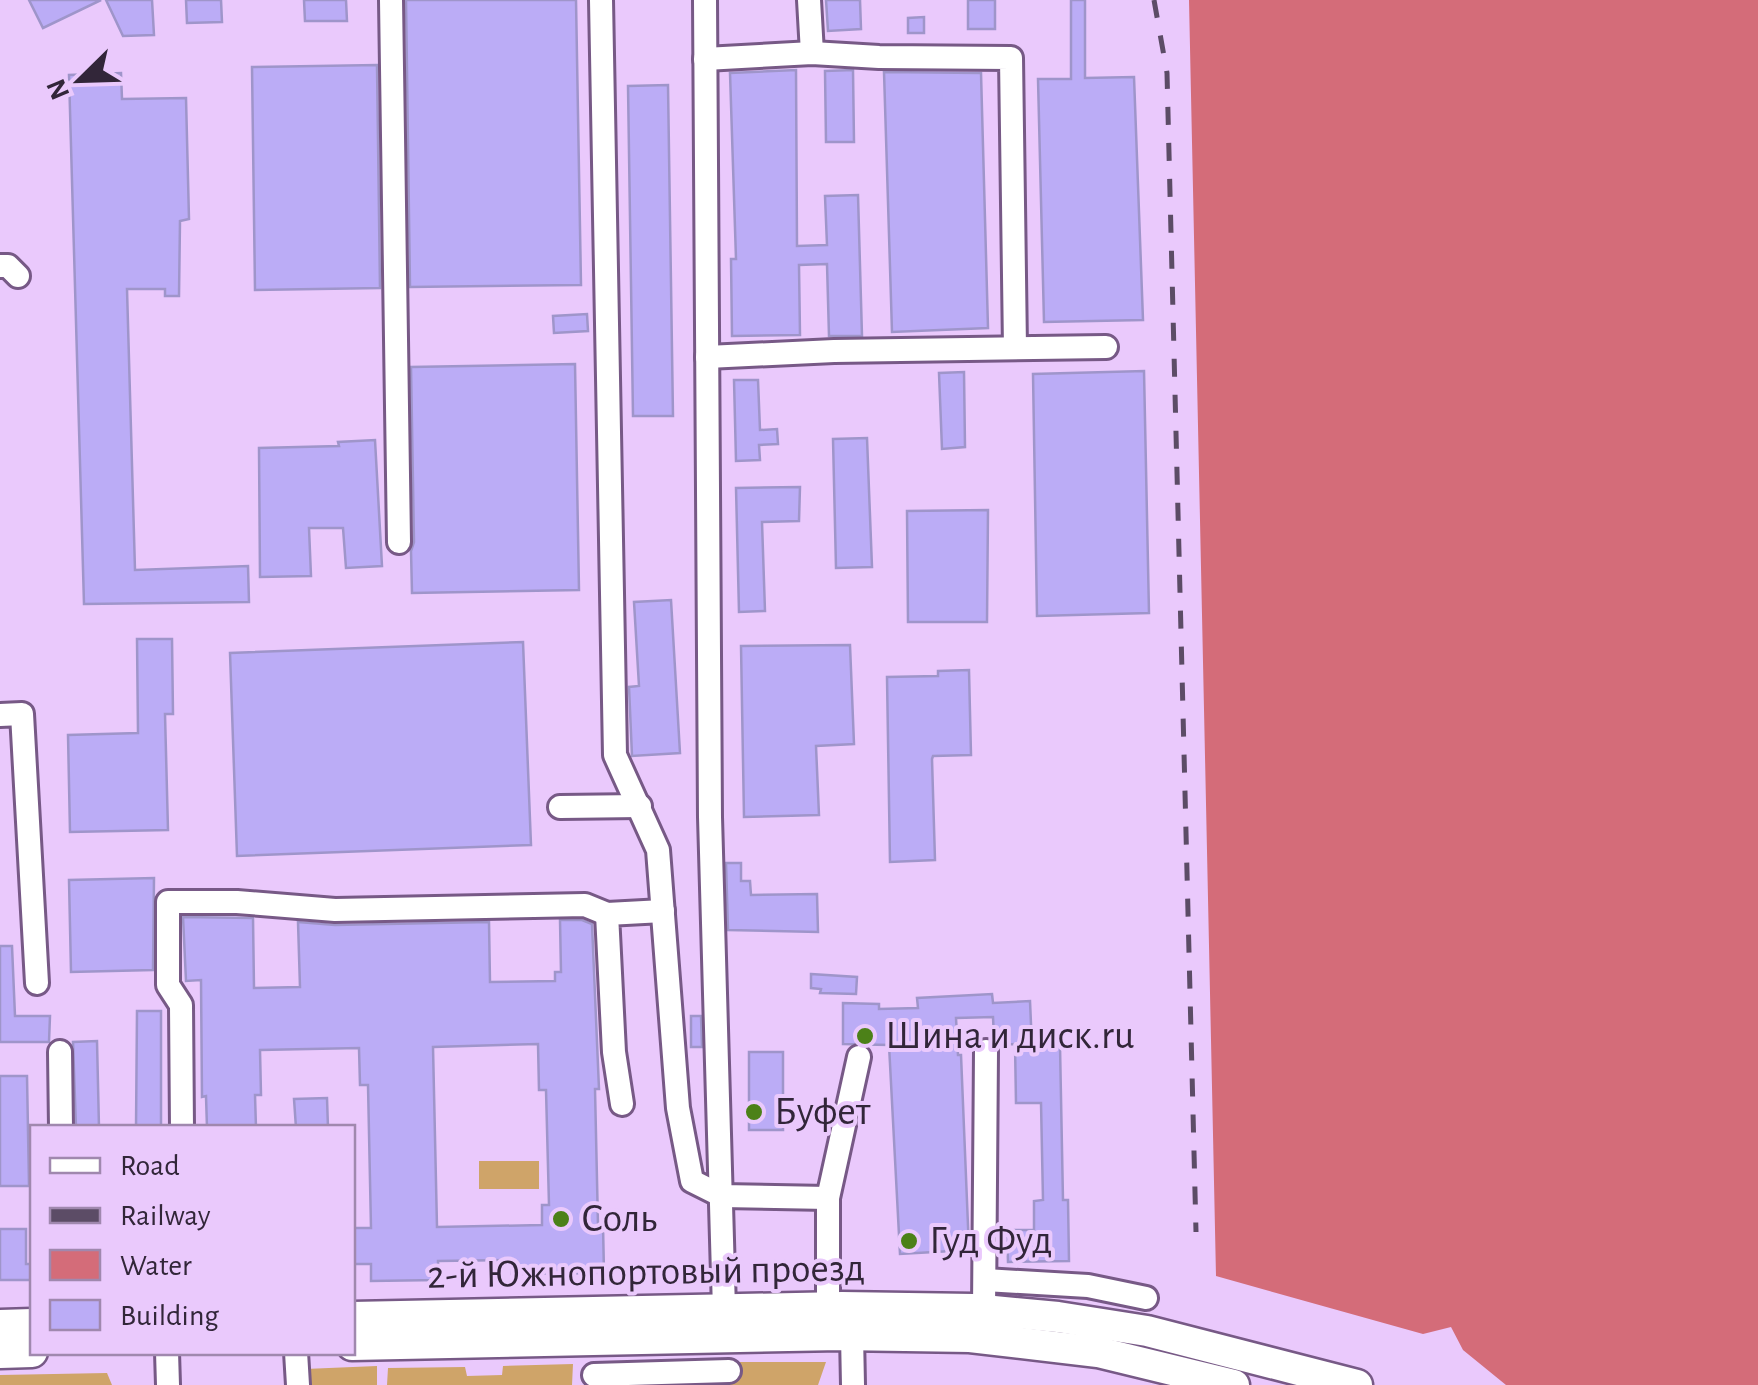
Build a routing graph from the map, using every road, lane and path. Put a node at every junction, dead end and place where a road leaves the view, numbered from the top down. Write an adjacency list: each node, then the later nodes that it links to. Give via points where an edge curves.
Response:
1 (391, 0): 10 (lane)
2 (601, 0): 13 (lane, via 615,755)
3 (705, 0): 6 (lane)
4 (808, 0): 5 (lane)
5 (812, 53): 6 (lane); 8 (lane, via 1011,58)
6 (705, 59): 9 (lane)
7 (1106, 347): 8 (lane)
8 (1015, 348): 9 (lane)
9 (707, 356): 23 (lane, via 710,817)
10 (399, 542)
11 (0, 715): 16 (lane, via 22,714)
12 (560, 806): 13 (lane)
13 (640, 806): 14 (lane, via 658,850)
14 (663, 911): 15 (lane); 23 (lane, via 678,1108 692,1181)
15 (607, 914): 20 (lane, via 604,1052); 22 (lane, via 585,905 334,910 168,902 168,984 181,1004)
16 (36, 983)
17 (986, 1051): 25 (lane)
18 (60, 1052): 21 (lane)
19 (859, 1057): 24 (lane)
20 (622, 1104)
21 (62, 1125)
22 (182, 1125)
23 (722, 1196): 24 (lane); 28 (lane)
24 (828, 1198): 27 (lane)
25 (985, 1295): 26 (lane, via 1088,1286); 27 (main road, 2-й Южнопортовый проезд); 41 (main road, 2-й Южнопортовый проезд)
26 (1146, 1298)
27 (828, 1308): 28 (main road, 2-й Южнопортовый проезд)
28 (724, 1310): 29 (main road, 2-й Южнопортовый проезд)
29 (355, 1317)
30 (30, 1324): 31 (main road)
31 (0, 1325)
32 (852, 1335): 33 (main road, 2-й Южнопортовый проезд); 44 (lane); 45 (main road, 2-й Южнопортовый проезд, via 1010,1340 1141,1360)
33 (592, 1341): 34 (main road, 2-й Южнопортовый проезд); 40 (lane)
34 (355, 1345)
35 (30, 1352): 36 (main road)
36 (0, 1353)
37 (167, 1355): 42 (lane)
38 (296, 1355): 43 (lane)
39 (729, 1371): 40 (lane)
40 (594, 1380)
41 (1355, 1384)
42 (168, 1385)
43 (298, 1385)
44 (852, 1385)
45 (1234, 1385)

